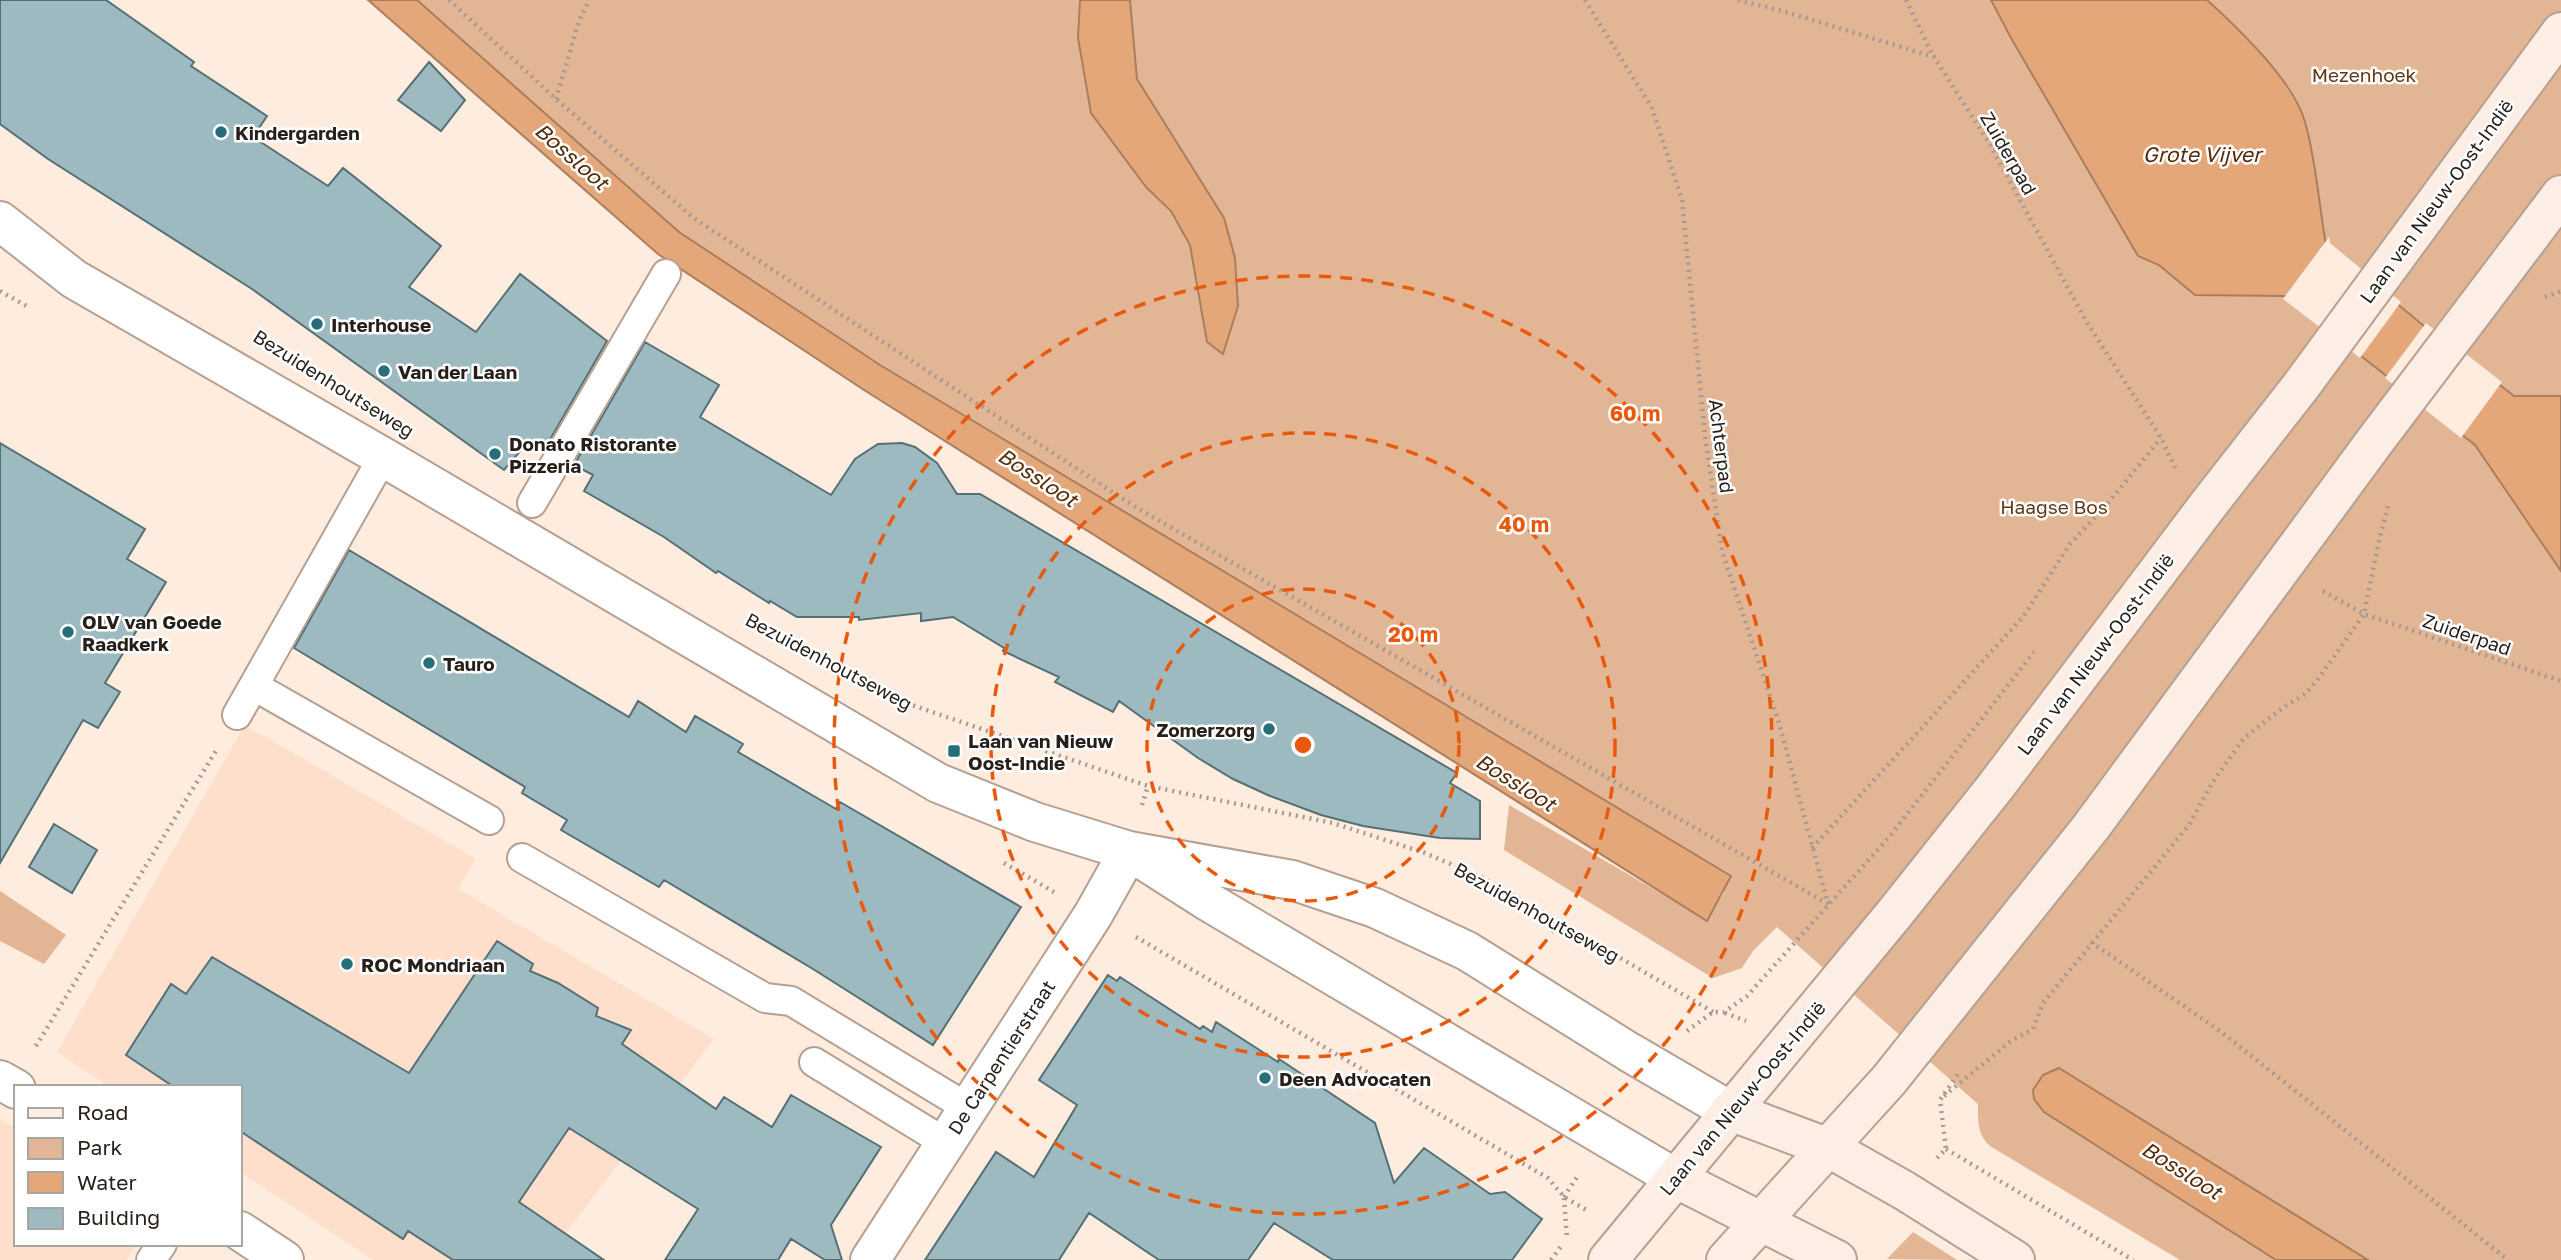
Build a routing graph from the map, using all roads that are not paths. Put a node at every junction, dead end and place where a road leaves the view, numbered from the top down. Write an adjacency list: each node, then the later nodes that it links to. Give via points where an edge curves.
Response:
1 (2561, 32): 16 (main road, Laan van Nieuw-Oost-Indië, via 2301,386 1979,807)
2 (2561, 195): 18 (main road, via 2091,827)
3 (0, 221): 6 (street, Bezuidenhoutseweg)
4 (0, 250): 6 (street, Bezuidenhoutseweg)
5 (666, 274): 8 (lane)
6 (74, 279): 7 (street, Bezuidenhoutseweg)
7 (383, 457): 9 (lane); 12 (street, Bezuidenhoutseweg, via 938,783 1035,822)
8 (532, 503)
9 (254, 686): 10 (lane); 11 (lane)
10 (237, 715)
11 (489, 820)
12 (1129, 851): 15 (street, De Carpentierstraat); 16 (street, Bezuidenhoutseweg, via 1292,880 1375,908 1467,951); 19 (street, Bezuidenhoutseweg)
13 (522, 858): 15 (lane, via 765,998 791,1001)
14 (814, 1062): 17 (lane)
15 (968, 1108): 17 (street, De Carpentierstraat)
16 (1730, 1111): 18 (main road, Bezuidenhoutseweg); 19 (main road, Laan van Nieuw-Oost-Indië)
17 (946, 1143): 23 (street, De Carpentierstraat)
18 (1829, 1148): 20 (main road); 27 (main road, Bezuidenhoutseweg)
19 (1675, 1178): 20 (main road, Bezuidenhoutseweg); 24 (main road, Laan van Nieuw-Oost-Indië)
20 (1760, 1223): 25 (main road); 26 (main road, Bezuidenhoutseweg)
21 (242, 1232): 22 (street)
22 (284, 1260)
23 (870, 1260)
24 (1608, 1260)
25 (1726, 1260)
26 (1837, 1260)
27 (2015, 1260)

